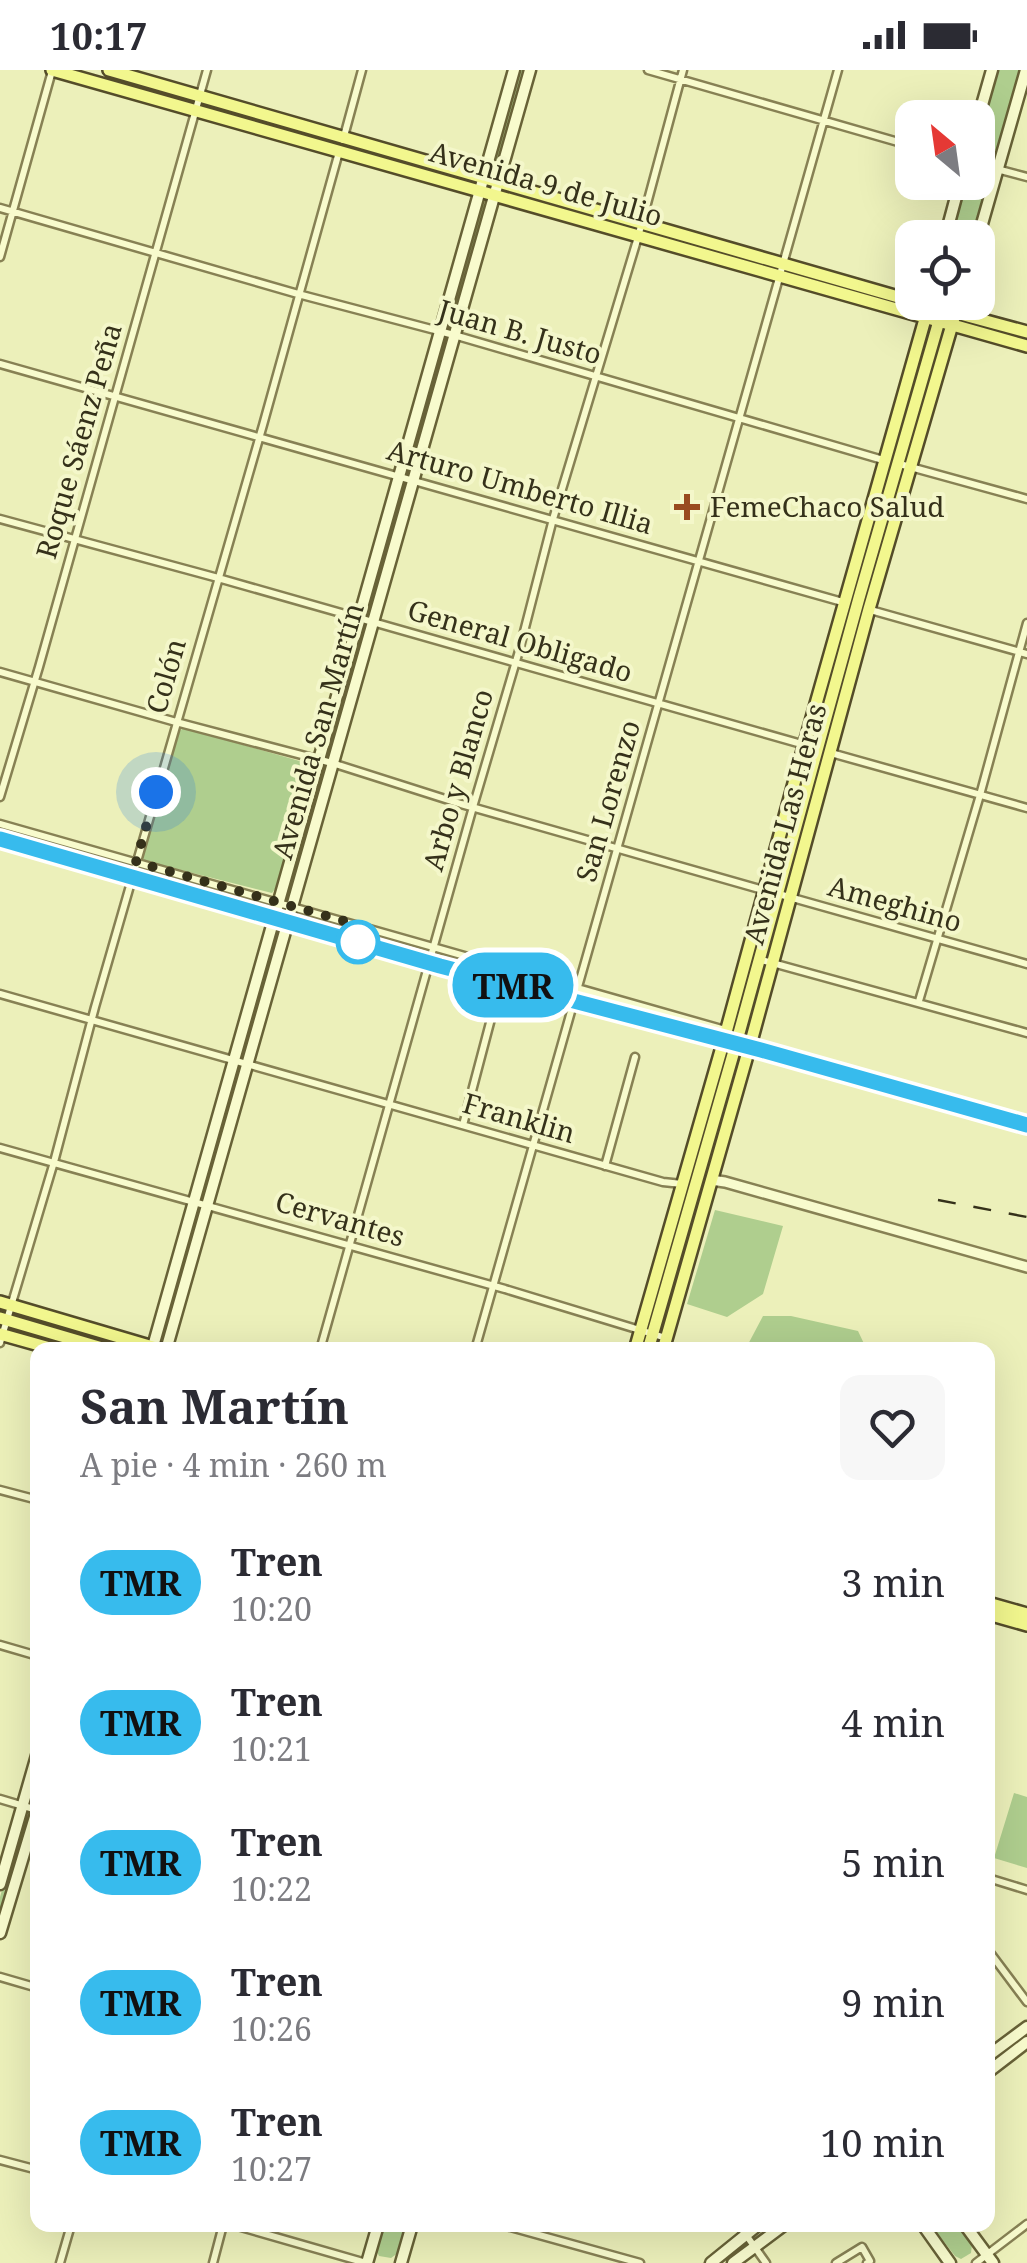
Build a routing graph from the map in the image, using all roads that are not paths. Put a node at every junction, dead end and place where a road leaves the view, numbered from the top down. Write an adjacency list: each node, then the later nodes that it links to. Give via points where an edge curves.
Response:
1 (52, 70): 15 (main road, Avenida 9 de Julio); 28 (street)
2 (109, 70): 13 (main road, Avenida 9 de Julio)
3 (207, 70): 13 (street, Roque Sáenz Peña)
4 (362, 70): 17 (street, Colón)
5 (514, 70): 22 (main road, Avenida San Martín)
6 (530, 70): 24 (main road, Avenida San Martín)
7 (648, 70): 12 (street)
8 (683, 70): 12 (street, Arbo y Blanco)
9 (838, 70): 16 (street, San Lorenzo)
10 (992, 70): 14 (main road)
11 (1026, 70): 21 (main road)
12 (680, 79): 16 (street); 30 (street, Arbo y Blanco)
13 (199, 96): 15 (street, Roque Sáenz Peña); 17 (main road, Avenida 9 de Julio)
14 (983, 100)
15 (194, 110): 19 (main road, Avenida 9 de Julio); 32 (street, Roque Sáenz Peña)
16 (823, 120): 18 (street); 34 (street, San Lorenzo)
17 (344, 138): 19 (street, Colón); 22 (main road, Avenida 9 de Julio)
18 (895, 141)
19 (339, 152): 25 (main road, Avenida 9 de Julio); 35 (street, Colón)
20 (995, 168): 21 (street)
21 (998, 169): 23 (street); 29 (main road)
22 (482, 177): 24 (main road, Avenida 9 de Julio); 25 (main road, Avenida San Martín)
23 (1027, 177)
24 (498, 182): 26 (main road, Avenida San Martín); 30 (main road, Avenida 9 de Julio)
25 (478, 191): 26 (main road, Avenida 9 de Julio); 42 (main road, Avenida San Martín)
26 (494, 196): 31 (main road, Avenida 9 de Julio); 44 (main road, Avenida San Martín)
27 (0, 208): 28 (street, Juan B. Justo)
28 (12, 212): 32 (street, Juan B. Justo); 33 (street)
29 (983, 220)
30 (642, 222): 31 (street, Arbo y Blanco); 34 (main road, Avenida 9 de Julio)
31 (638, 237): 34 (main road, Avenida 9 de Julio); 47 (street, Arbo y Blanco)
32 (155, 252): 35 (street, Juan B. Justo); 48 (street, Roque Sáenz Peña)
33 (0, 257)
34 (782, 269): 36 (main road, Avenida 9 de Julio); 37 (main road, Avenida 9 de Julio); 49 (street, San Lorenzo)
35 (298, 294): 42 (street, Juan B. Justo); 50 (street, Colón)
36 (895, 301)
37 (895, 301)
38 (928, 320): 51 (main road, Avenida Las Heras)
39 (928, 320): 51 (main road, Avenida Las Heras)
40 (955, 320): 45 (main road, Avenida 9 de Julio)
41 (994, 320): 43 (main road, Avenida 9 de Julio)
42 (438, 331): 44 (street, Juan B. Justo); 52 (main road, Avenida San Martín)
43 (1027, 332)
44 (454, 335): 47 (street, Juan B. Justo); 53 (main road, Avenida San Martín)
45 (1027, 346)
46 (0, 364): 48 (street, Arturo Umberto Illia)
47 (595, 378): 49 (street, Juan B. Justo); 56 (street, Arbo y Blanco)
48 (114, 398): 50 (street, Arturo Umberto Illia); 57 (street, Roque Sáenz Peña)
49 (740, 418): 51 (street, Juan B. Justo); 58 (street, San Lorenzo)
50 (260, 437): 52 (street, Arturo Umberto Illia); 59 (street, Colón)
51 (899, 464): 54 (street, Juan B. Justo); 60 (main road, Avenida Las Heras)
52 (399, 476): 53 (street, Arturo Umberto Illia); 61 (main road, Avenida San Martín)
53 (413, 480): 56 (street, Arturo Umberto Illia); 62 (main road, Avenida San Martín)
54 (1027, 500)
55 (0, 518): 57 (street, General Obligado)
56 (553, 520): 58 (street, Arturo Umberto Illia); 65 (street, Arbo y Blanco)
57 (75, 540): 59 (street, General Obligado); 67 (street, Roque Sáenz Peña)
58 (700, 561): 60 (street, Arturo Umberto Illia); 68 (street, San Lorenzo)
59 (218, 578): 61 (street, General Obligado); 69 (street, Colón)
60 (857, 606): 64 (street, Arturo Umberto Illia); 70 (main road, Avenida Las Heras); 71 (main road, Avenida Las Heras)
61 (359, 619): 62 (street, General Obligado); 72 (main road, Avenida San Martín)
62 (372, 623): 65 (street, General Obligado); 73 (main road, Avenida San Martín)
63 (1027, 623): 64 (street)
64 (1023, 653): 74 (street)
65 (515, 663): 68 (street, General Obligado); 76 (street, Arbo y Blanco)
66 (0, 672): 67 (street, Ameghino)
67 (35, 682): 69 (street, Ameghino); 75 (street, Roque Sáenz Peña)
68 (658, 704): 70 (street, General Obligado); 79 (street, San Lorenzo)
69 (176, 722): 72 (street, Ameghino); 82 (street, Colón)
70 (804, 746): 71 (street, General Obligado); 83 (main road, Avenida Las Heras)
71 (824, 751): 74 (street, General Obligado); 83 (main road, Avenida Las Heras); 84 (main road, Avenida Las Heras)
72 (317, 758): 73 (street, Ameghino); 80 (main road, Avenida San Martín)
73 (332, 762): 76 (street, Ameghino); 81 (main road, Avenida San Martín)
74 (980, 795): 77 (street, General Obligado); 87 (street)
75 (0, 797)
76 (472, 807): 79 (street, Ameghino); 88 (street, Arbo y Blanco)
77 (1027, 808)
78 (0, 824): 82 (street)
79 (619, 848): 83 (street, Ameghino); 92 (street, San Lorenzo)
80 (293, 856): 81 (main road); 85 (main road, Avenida San Martín)
81 (306, 859): 86 (main road, Avenida San Martín)
82 (136, 862): 85 (street); 96 (street, Colón)
83 (772, 892): 84 (street, Ameghino); 89 (main road, Avenida Las Heras)
84 (790, 897): 87 (street, Ameghino); 90 (main road, Avenida Las Heras)
85 (280, 903): 86 (street); 101 (main road, Avenida San Martín)
86 (293, 906): 88 (street); 101 (main road, Avenida San Martín)
87 (938, 940): 91 (street, Ameghino); 94 (street)
88 (434, 947): 92 (street); 102 (street, Arbo y Blanco)
89 (754, 957): 90 (street); 97 (main road, Avenida Las Heras)
90 (772, 962): 94 (street); 99 (main road, Avenida Las Heras)
91 (1027, 964)
92 (577, 988): 97 (street); 104 (street, San Lorenzo)
93 (0, 994): 96 (street, Franklin)
94 (919, 1001): 98 (street)
95 (492, 1015): 103 (street)
96 (92, 1018): 101 (street, Franklin); 106 (street, Colón)
97 (733, 1032): 99 (street); 109 (main road, Avenida Las Heras)
98 (1027, 1033)
99 (752, 1038): 108 (main road, Avenida Las Heras)
100 (635, 1057): 107 (street)
101 (241, 1062): 102 (street, Franklin); 110 (main road, Avenida San Martín); 111 (main road, Avenida San Martín)
102 (389, 1104): 103 (street, Franklin); 112 (street, Arbo y Blanco)
103 (462, 1125): 104 (street, Franklin)
104 (533, 1145): 107 (street, Franklin); 114 (street, San Lorenzo)
105 (0, 1148): 106 (street, Cervantes)
106 (54, 1162): 110 (street, Cervantes); 115 (street, Colón)
107 (606, 1166): 109 (street, Franklin)
108 (711, 1180): 109 (street, Franklin); 113 (street, Franklin); 128 (main road, Avenida Las Heras)
109 (688, 1183): 117 (main road, Avenida Las Heras)
110 (192, 1202): 111 (street, Cervantes); 121 (main road, Avenida San Martín)
111 (208, 1206): 112 (street, Cervantes); 122 (main road, Avenida San Martín)
112 (350, 1245): 114 (street, Cervantes); 123 (street, Arbo y Blanco)
113 (1027, 1267)
114 (493, 1286): 117 (street, Cervantes); 124 (street, San Lorenzo)
115 (6, 1304): 116 (street, Colón); 120 (main road)
116 (4, 1319): 118 (street, Colón); 119 (main road)
117 (646, 1332): 125 (main road, Avenida Las Heras); 126 (main road, Avenida Las Heras); 127 (street, Cervantes)
118 (1, 1337): 129 (main road)
119 (82, 1342)
120 (134, 1342)
121 (160, 1342)
122 (160, 1342)
123 (322, 1342)
124 (477, 1342)
125 (639, 1342)
126 (647, 1342)
127 (661, 1342)
128 (665, 1342)
129 (30, 1344)
130 (0, 1490): 131 (street)
131 (30, 1498)
132 (995, 1605): 133 (main road)
133 (1027, 1614)
134 (995, 1616): 135 (main road)
135 (1027, 1625)
136 (0, 1644): 137 (street)
137 (30, 1653)
138 (30, 1779): 140 (main road)
139 (0, 1799): 140 (street)
140 (22, 1806): 141 (street); 144 (main road)
141 (30, 1808)
142 (30, 1832): 146 (main road)
143 (995, 1880): 145 (street)
144 (0, 1884)
145 (1027, 1890)
146 (0, 1933)
147 (995, 1959): 150 (street)
148 (0, 1977): 149 (street)
149 (30, 1986)
150 (1027, 2002)
151 (1027, 2027): 153 (main road)
152 (1027, 2042): 154 (main road)
153 (995, 2051)
154 (995, 2067)
155 (0, 2160): 156 (street)
156 (30, 2168)
157 (1027, 2224): 170 (street)
158 (69, 2232): 171 (street)
159 (221, 2232): 172 (street)
160 (258, 2232): 173 (street)
161 (376, 2232): 173 (main road)
162 (410, 2232): 174 (main road)
163 (527, 2232): 175 (street)
164 (740, 2232): 176 (main road)
165 (743, 2232): 169 (street)
166 (774, 2232): 169 (main road)
167 (927, 2232): 181 (main road)
168 (970, 2232): 170 (main road)
169 (754, 2247): 177 (main road); 178 (street)
170 (989, 2258): 182 (street)
171 (60, 2263)
172 (213, 2263)
173 (367, 2263)
174 (401, 2263)
175 (640, 2263)
176 (711, 2263)
177 (733, 2263)
178 (766, 2263)
179 (836, 2263): 180 (street, via 862,2247)
180 (867, 2263)
181 (950, 2263)
182 (976, 2263)

